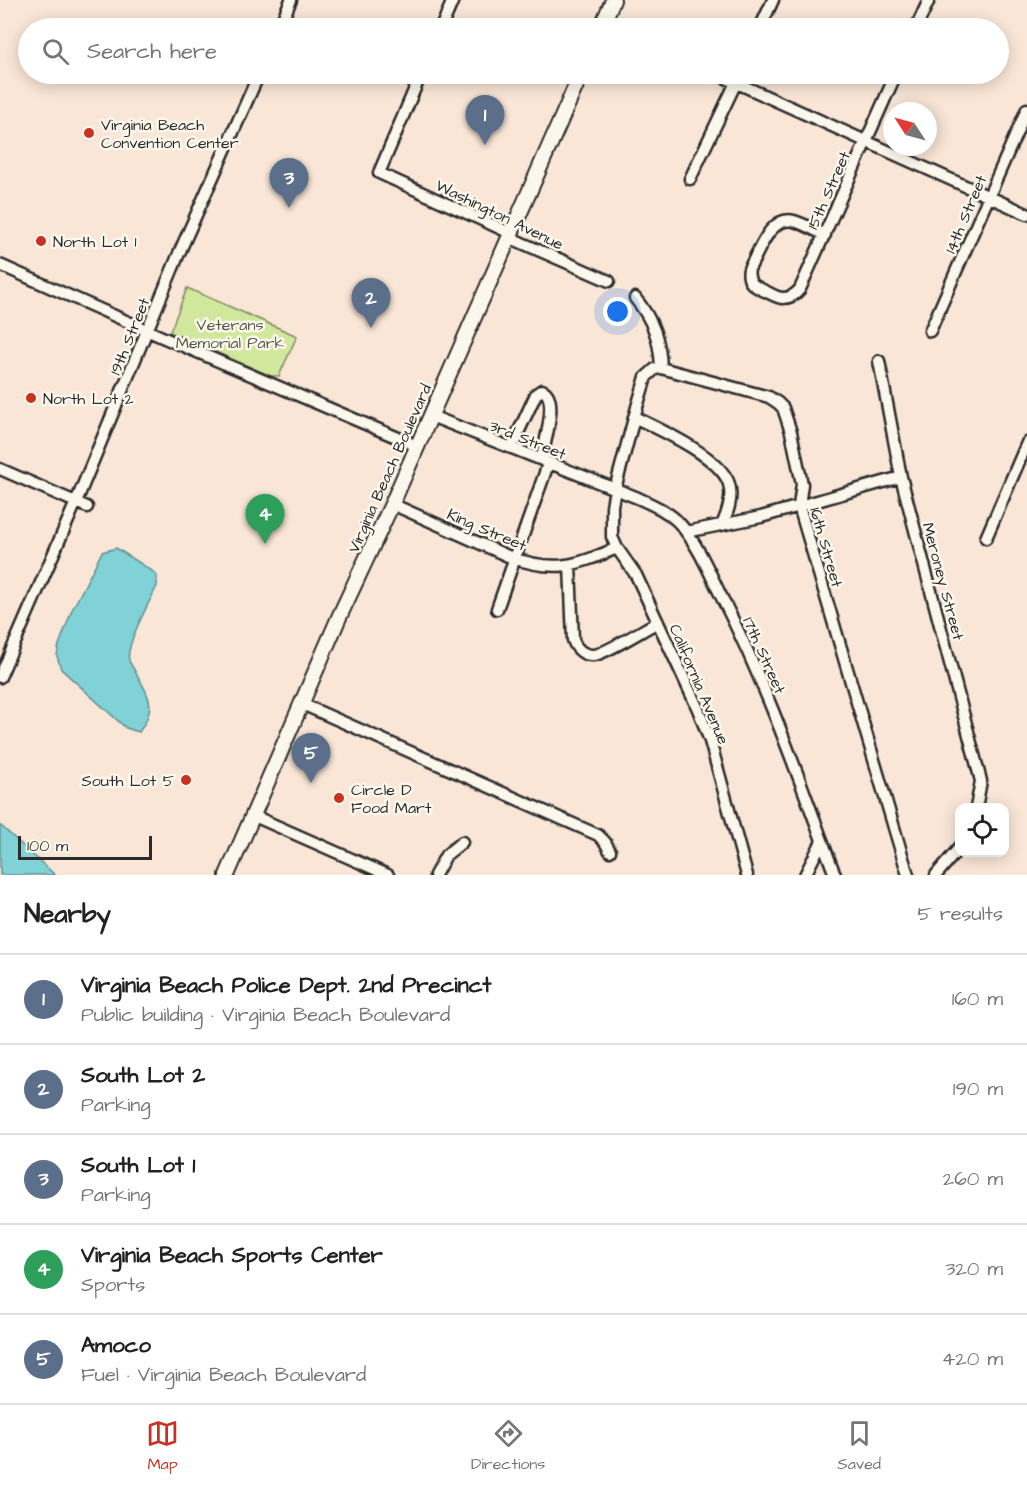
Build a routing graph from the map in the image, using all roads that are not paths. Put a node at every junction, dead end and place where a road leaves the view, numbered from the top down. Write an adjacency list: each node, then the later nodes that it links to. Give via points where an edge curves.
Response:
1 (291, 0): 6 (street)
2 (453, 0): 7 (street)
3 (613, 0): 8 (main road)
4 (773, 0): 9 (street)
5 (929, 0): 10 (street)
6 (283, 18)
7 (445, 18)
8 (608, 18)
9 (765, 18)
10 (921, 18)
11 (255, 84): 27 (street, 19th Street)
12 (417, 84): 23 (street, Washington Avenue, via 379,173)
13 (577, 84): 23 (main road, Virginia Beach Boulevard)
14 (735, 84): 19 (street)
15 (750, 84): 18 (street)
16 (892, 84): 18 (street, 15th Street)
17 (1027, 109): 20 (street, 14th Street)
18 (867, 140): 20 (street); 22 (street, 15th Street)
19 (690, 179)
20 (988, 196): 21 (street); 28 (street, 14th Street)
21 (1027, 214)
22 (825, 235): 22 (street, 15th Street, via 783,220 774,225 748,277 754,286 780,298 790,297 800,289)
23 (510, 236): 25 (street, Washington Avenue); 31 (main road, Virginia Beach Boulevard)
24 (0, 265): 27 (street)
25 (609, 281)
26 (635, 298): 30 (street, via 656,333)
27 (147, 331): 34 (street); 40 (street, 19th Street)
28 (930, 331)
29 (879, 361): 38 (street, Meroney Street)
30 (661, 368): 32 (street, via 646,377); 42 (street, 16th Street, via 769,397 783,408 802,484)
31 (431, 416): 34 (main road, Virginia Beach Boulevard); 35 (street, 3rd Street)
32 (634, 417): 39 (street); 44 (street, via 680,441 723,473 730,497)
33 (1027, 443): 46 (street)
34 (417, 446): 41 (main road, Virginia Beach Boulevard)
35 (511, 448): 36 (street, 3rd Street); 36 (street, via 536,394 547,392 550,424 543,456)
36 (546, 462): 39 (street, 3rd Street); 48 (street)
37 (0, 469): 40 (street)
38 (901, 477): 42 (street); 54 (street, Meroney Street, via 981,781)
39 (615, 489): 45 (street, 17th Street, via 657,507); 47 (street, via 611,523)
40 (76, 502): 43 (street); 52 (street, 19th Street)
41 (392, 504): 48 (street, King Street); 53 (main road, Virginia Beach Boulevard)
42 (799, 506): 44 (street); 66 (street, 16th Street)
43 (87, 507)
44 (722, 525): 45 (street)
45 (686, 532): 56 (street, 17th Street, via 761,679)
46 (986, 538)
47 (617, 548): 49 (street, King Street); 51 (street, California Avenue, via 636,575)
48 (515, 559): 49 (street, King Street, via 545,566); 50 (street)
49 (570, 565): 51 (street, via 573,640 578,650 597,655)
50 (496, 609)
51 (658, 622): 63 (street, California Avenue, via 706,730)
52 (0, 677)
53 (302, 704): 55 (main road, Virginia Beach Boulevard); 58 (street, via 598,835)
54 (977, 803)
55 (254, 816): 60 (main road, Virginia Beach Boulevard); 61 (street)
56 (822, 841): 64 (street); 65 (street, 17th Street)
57 (462, 842): 62 (street, via 446,855)
58 (610, 851)
59 (955, 853): 67 (street)
60 (227, 875)
61 (388, 875)
62 (435, 875)
63 (747, 875)
64 (805, 875)
65 (835, 875)
66 (908, 875)
67 (936, 875)

